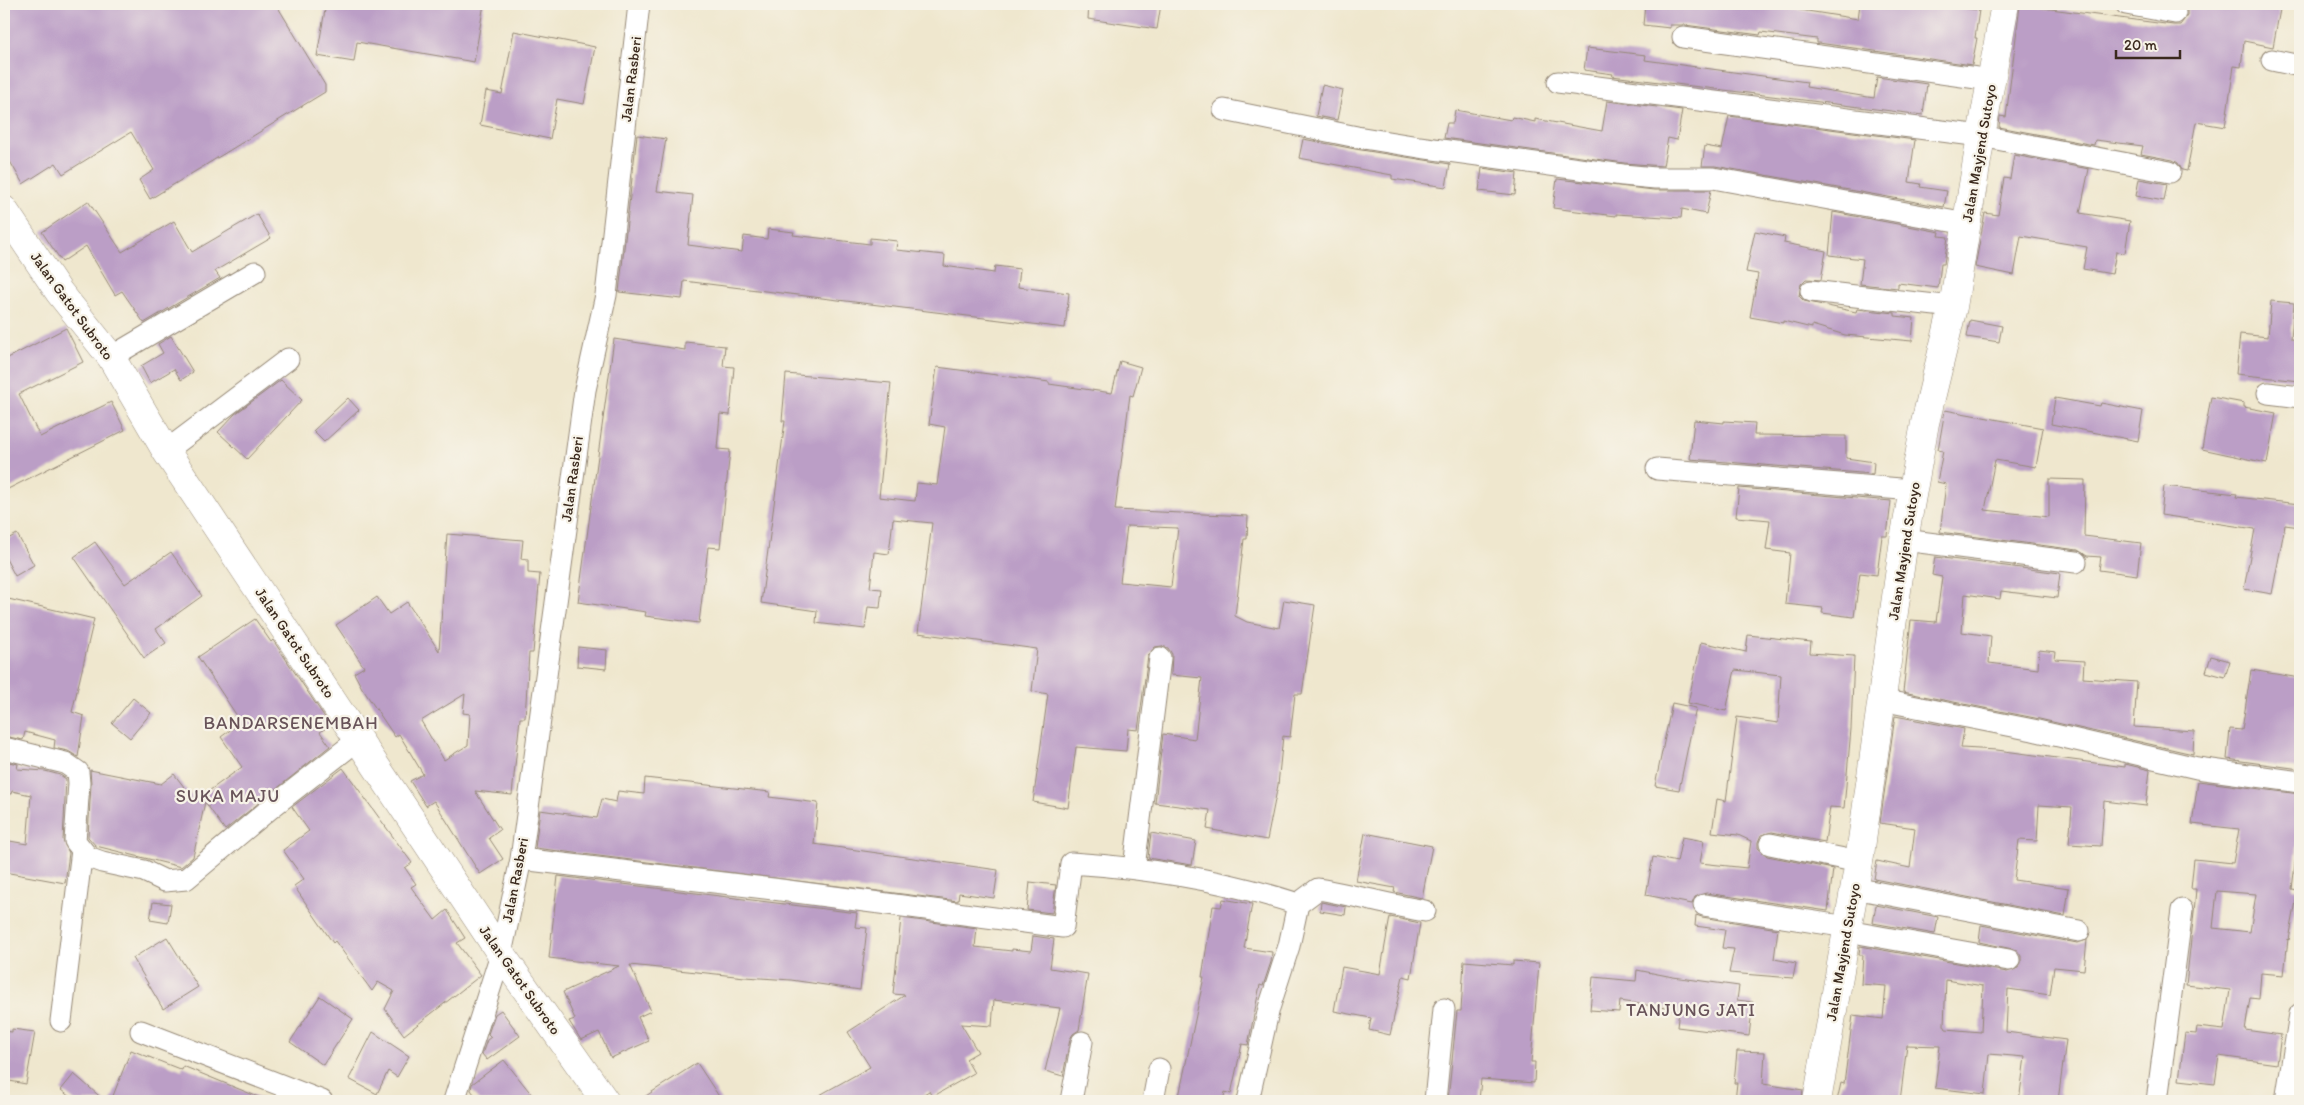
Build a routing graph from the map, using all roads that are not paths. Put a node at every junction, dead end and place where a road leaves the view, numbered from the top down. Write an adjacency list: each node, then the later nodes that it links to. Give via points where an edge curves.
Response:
1 (639, 4): 34 (street, Jalan Rasberi, via 606,295 584,390)
2 (2005, 4): 8 (street, Jalan Mayjend Sutoyo)
3 (2126, 4): 4 (street)
4 (2175, 13)
5 (1682, 38): 8 (street)
6 (2272, 60): 7 (street)
7 (2300, 66)
8 (1991, 80): 11 (street, Jalan Mayjend Sutoyo)
9 (1558, 82): 11 (street)
10 (1224, 110): 14 (street, via 1419,148 1623,175 1713,178)
11 (1981, 136): 12 (street); 14 (street, Jalan Mayjend Sutoyo)
12 (2170, 172)
13 (4, 210): 18 (street, Jalan Gatot Subroto, via 59,292)
14 (1967, 224): 17 (street, Jalan Mayjend Sutoyo)
15 (256, 272): 18 (street)
16 (1810, 291): 17 (street)
17 (1953, 307): 24 (street, Jalan Mayjend Sutoyo)
18 (111, 357): 22 (street, Jalan Gatot Subroto)
19 (288, 359): 22 (street)
20 (2268, 393): 21 (street)
21 (2300, 397)
22 (166, 451): 29 (street, Jalan Gatot Subroto)
23 (1657, 469): 24 (street)
24 (1913, 490): 25 (street, Jalan Mayjend Sutoyo)
25 (1904, 540): 26 (street); 28 (street, Jalan Mayjend Sutoyo)
26 (2076, 562)
27 (1160, 658): 36 (street)
28 (1881, 700): 31 (street, via 2033,730 2197,768); 35 (street, Jalan Mayjend Sutoyo)
29 (359, 739): 33 (street, via 272,806 186,879 165,881 144,871 88,857); 44 (street, Jalan Gatot Subroto)
30 (4, 748): 33 (street, via 65,764 78,772 75,841)
31 (2300, 782)
32 (1770, 844): 35 (street)
33 (82, 850): 48 (street)
34 (521, 860): 36 (street, via 1063,927 1071,863); 44 (street, Jalan Rasberi)
35 (1859, 862): 37 (street, Jalan Mayjend Sutoyo)
36 (1134, 868): 38 (street, via 1262,892)
37 (1854, 888): 42 (street, Jalan Mayjend Sutoyo); 43 (street)
38 (1298, 904): 41 (street, via 1318,889); 57 (street, via 1289,946 1269,1008)
39 (1704, 905): 42 (street)
40 (2182, 910): 60 (street)
41 (1425, 911)
42 (1847, 929): 45 (street); 59 (street, Jalan Mayjend Sutoyo)
43 (2079, 931)
44 (501, 954): 53 (street, Jalan Rasberi); 54 (street, Jalan Gatot Subroto)
45 (2009, 960)
46 (1444, 1009): 58 (street)
47 (2300, 1014): 61 (street)
48 (61, 1021)
49 (141, 1031): 52 (street)
50 (1082, 1042): 55 (street)
51 (1159, 1069): 56 (street)
52 (322, 1101)
53 (454, 1101)
54 (605, 1101)
55 (1071, 1101)
56 (1153, 1101)
57 (1248, 1101)
58 (1434, 1101)
59 (1817, 1101)
60 (2157, 1101)
61 (2286, 1101)

